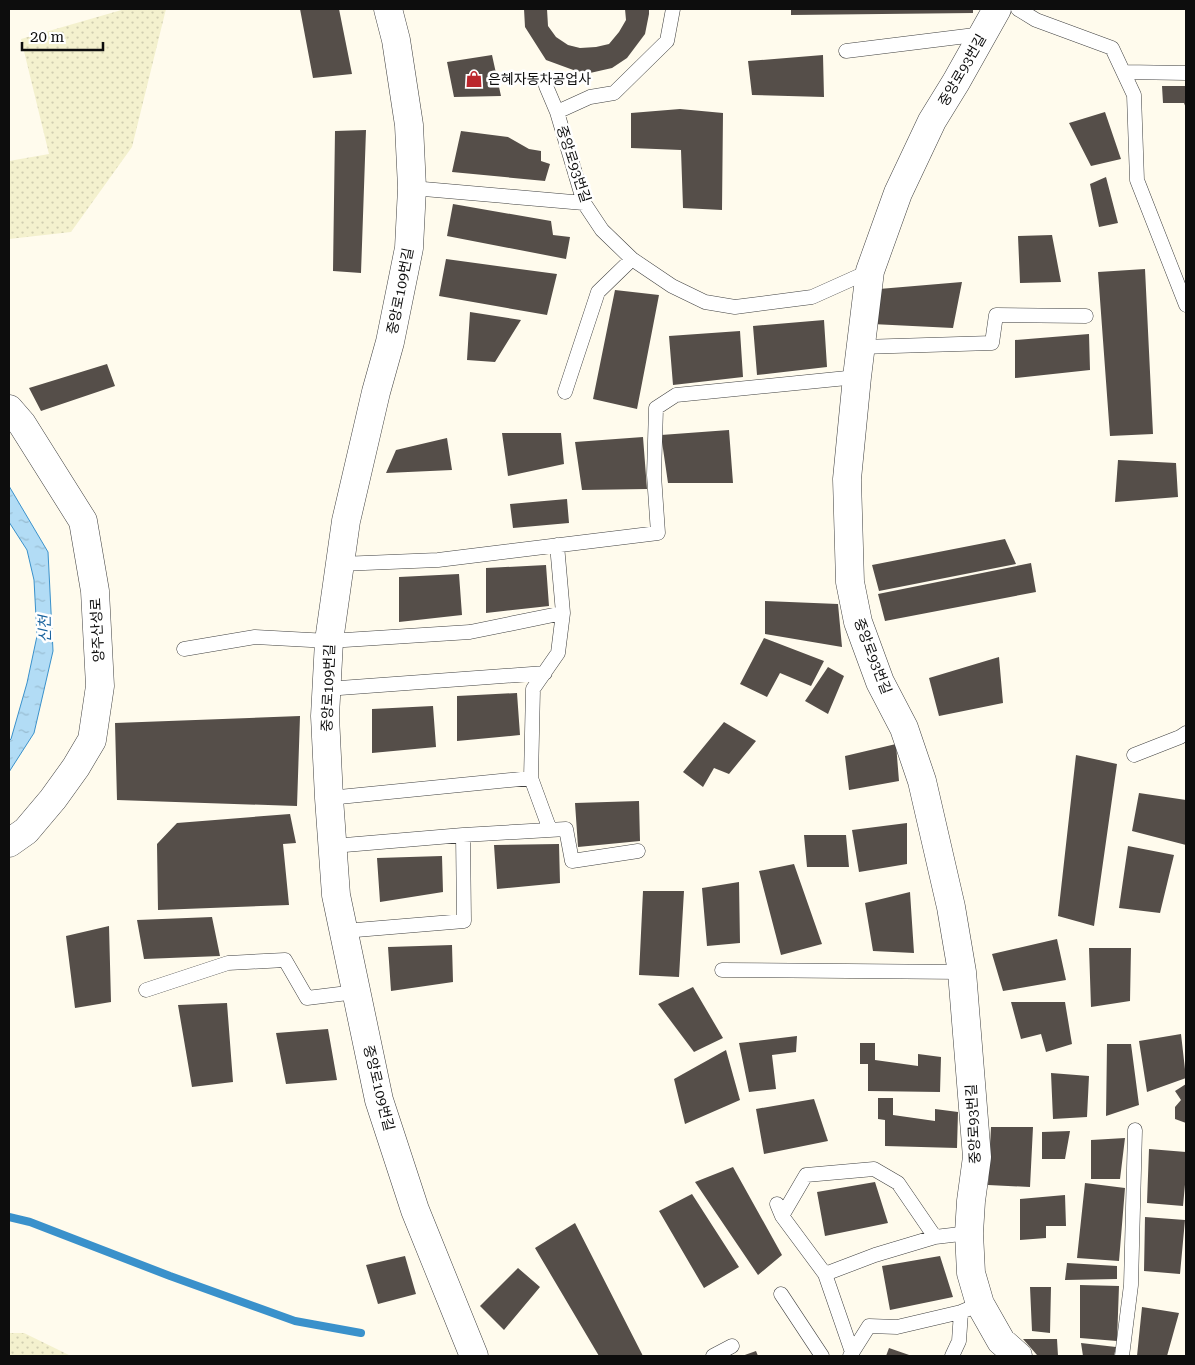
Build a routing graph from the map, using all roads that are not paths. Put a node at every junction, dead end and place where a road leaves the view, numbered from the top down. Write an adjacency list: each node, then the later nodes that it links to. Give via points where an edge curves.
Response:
1 (388, 9): 11 (street, 중앙로109번길, via 409,125)
2 (673, 9): 10 (lane, 중앙로93번길, via 667,41 614,93 590,97)
3 (997, 9): 5 (street, 중앙로93번길)
4 (1018, 9): 7 (lane, via 1036,20 1112,48)
5 (983, 34): 6 (lane); 14 (street, 중앙로93번길, via 932,121 898,193)
6 (846, 51)
7 (1124, 72): 8 (lane); 15 (lane, via 1134,95 1137,180)
8 (1186, 73)
9 (546, 86): 10 (lane)
10 (557, 112): 12 (lane, 중앙로93번길)
11 (412, 188): 12 (lane); 22 (street, 중앙로109번길, via 409,248 402,292 346,521)
12 (584, 203): 13 (lane, 중앙로93번길, via 602,230)
13 (632, 259): 14 (lane, 중앙로93번길, via 672,286 697,298 735,307 812,297); 19 (lane, via 598,292)
14 (870, 271): 17 (street, 중앙로93번길)
15 (1186, 305)
16 (1086, 316): 17 (lane, via 996,315 992,343)
17 (861, 347): 18 (street, 중앙로93번길)
18 (857, 377): 21 (lane, via 676,395 656,408 654,475 658,533); 39 (street, 중앙로93번길, via 848,479 850,582 858,622 880,682 904,728 922,781)
19 (565, 392)
20 (9, 408): 34 (street, 양주산성로, via 84,521 95,591 100,686 92,740 53,799 26,830)
21 (557, 545): 22 (lane, via 438,560); 23 (lane)
22 (340, 564): 24 (street, 중앙로109번길)
23 (564, 613): 24 (lane, via 470,632); 26 (lane, via 558,653)
24 (329, 641): 25 (lane, via 255,637); 27 (street, 중앙로109번길)
25 (184, 649)
26 (544, 673): 27 (lane); 30 (lane, via 533,689)
27 (326, 688): 31 (street, 중앙로109번길)
28 (1186, 733): 29 (lane)
29 (1134, 755)
30 (531, 778): 31 (lane); 32 (lane)
31 (329, 798): 35 (street, 중앙로109번길)
32 (550, 830): 33 (lane); 36 (lane, via 566,829 572,861)
33 (463, 834): 35 (lane); 37 (lane, via 464,921)
34 (9, 843)
35 (333, 846): 37 (street, 중앙로109번길, via 336,895)
36 (638, 851)
37 (344, 932): 41 (street, 중앙로109번길)
38 (722, 970): 39 (lane)
39 (962, 972): 43 (street, 중앙로93번길, via 977,1157)
40 (146, 990): 41 (lane, via 228,964 285,960 307,998)
41 (356, 992): 51 (street, 중앙로109번길, via 379,1100 415,1210)
42 (1135, 1130): 55 (lane, via 1131,1285)
43 (969, 1233): 44 (lane); 47 (street, 중앙로93번길)
44 (935, 1237): 45 (lane); 45 (lane, via 898,1183 874,1168 806,1175 779,1210)
45 (825, 1274): 50 (lane)
46 (781, 1294): 53 (lane)
47 (971, 1308): 49 (street, 중앙로93번길); 50 (lane, via 897,1327 869,1326); 54 (lane)
48 (732, 1346): 52 (lane)
49 (1004, 1351)
50 (851, 1354)
51 (474, 1356)
52 (713, 1356)
53 (822, 1356)
54 (952, 1356)
55 (1122, 1356)

